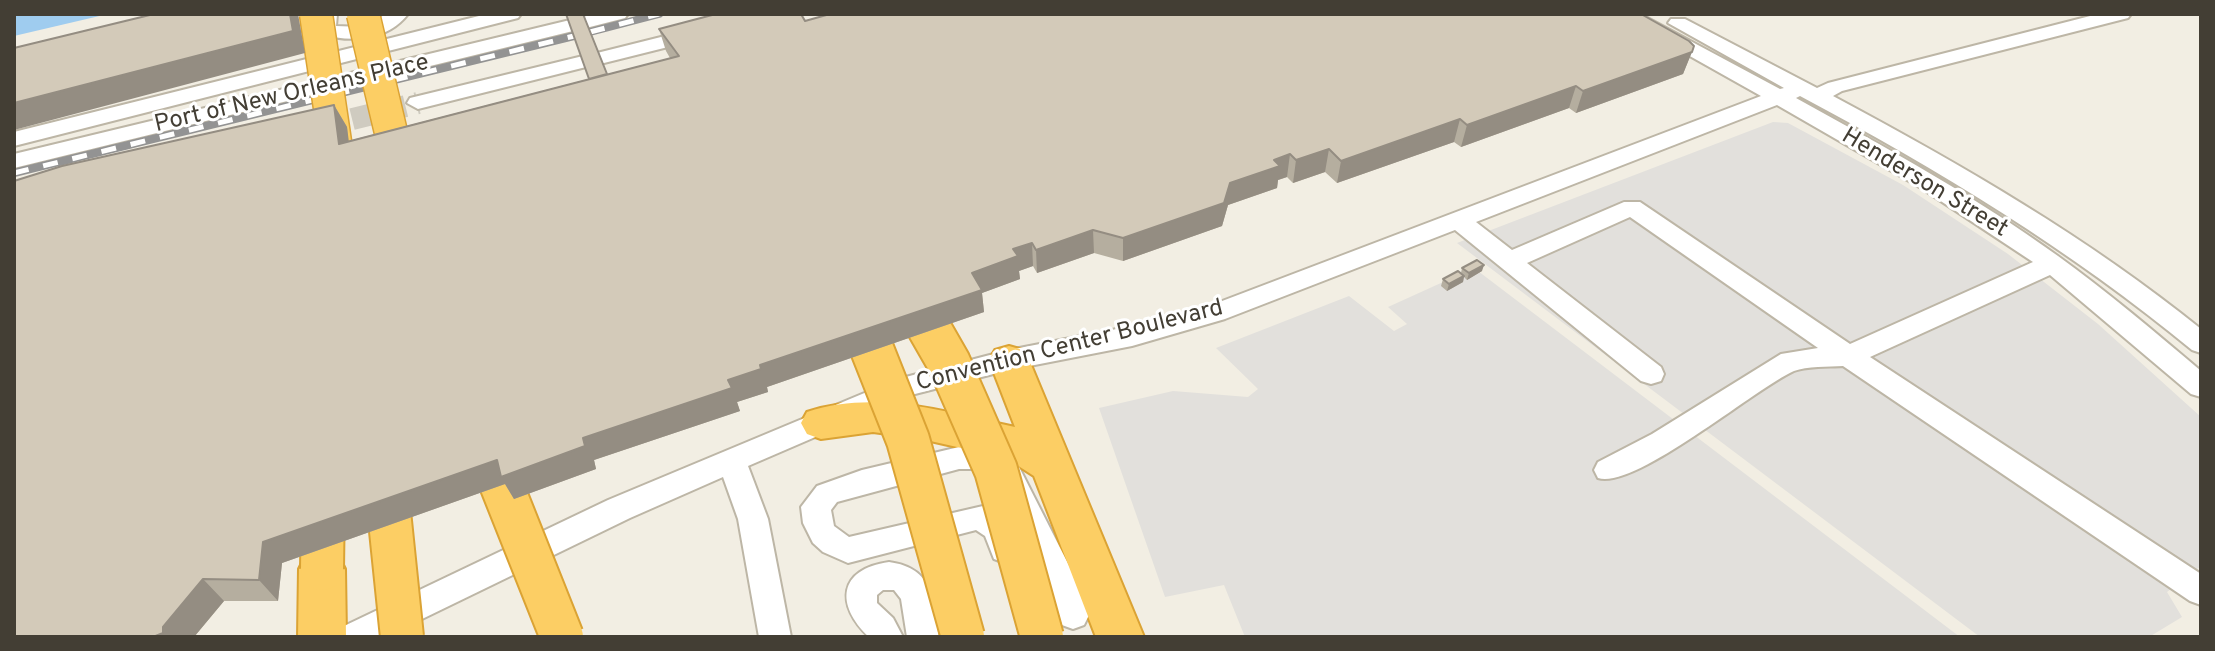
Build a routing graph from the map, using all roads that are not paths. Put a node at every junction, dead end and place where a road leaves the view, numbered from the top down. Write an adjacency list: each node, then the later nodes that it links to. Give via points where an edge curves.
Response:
1 (316, 14): 24 (highway, bridge)
2 (327, 14): 4 (street, via 328,30 347,34 381,26)
3 (363, 14): 25 (highway, bridge)
4 (398, 14)
5 (511, 14): 10 (street, Port of New Orleans Place)
6 (618, 14): 13 (street, Port of New Orleans Place)
7 (1625, 14): 18 (street, Henderson Street)
8 (1661, 14): 17 (street, Henderson Street)
9 (2121, 14): 17 (street, Convention Center Boulevard)
10 (478, 18): 11 (street, Port of New Orleans Place); 13 (street, via 515,33)
11 (434, 23): 15 (street, Port of New Orleans Place); 16 (street)
12 (718, 23): 19 (street)
13 (549, 32): 16 (street, Port of New Orleans Place)
14 (304, 46): 15 (street)
15 (358, 52): 20 (street, Port of New Orleans Place)
16 (443, 59): 21 (street, Port of New Orleans Place)
17 (1808, 93): 18 (street, Convention Center Boulevard); 31 (street, Henderson Street, via 2024,211 2128,283)
18 (1777, 99): 26 (street, Convention Center Boulevard); 29 (street, Henderson Street, via 1948,195)
19 (418, 103)
20 (137, 106): 21 (street); 22 (street, Port of New Orleans Place)
21 (139, 131): 23 (street, Port of New Orleans Place)
22 (14, 139)
23 (14, 161)
24 (333, 188)
25 (410, 214)
26 (1458, 221): 28 (street); 33 (street, Convention Center Boulevard, via 1216,313)
27 (889, 258): 56 (highway, bridge, via 949,363 996,470)
28 (1509, 261): 32 (street, via 1632,207); 34 (street)
29 (2052, 264): 32 (street); 35 (street, Henderson Street)
30 (839, 271): 53 (highway, bridge, via 908,440)
31 (2201, 343)
32 (1850, 355): 42 (street, via 1790,361); 44 (street)
33 (1009, 360): 37 (street, Convention Center Boulevard, via 908,386); 41 (highway)
34 (1651, 374)
35 (2201, 387)
36 (472, 401): 49 (highway, bridge)
37 (821, 423): 39 (street, Convention Center Boulevard); 41 (highway, via 873,416 917,422 1017,444)
38 (380, 431): 48 (highway, bridge)
39 (731, 459): 47 (street, Convention Center Boulevard); 50 (street, via 753,519)
40 (323, 462): 46 (highway, bridge)
41 (1054, 467): 57 (highway)
42 (1608, 470)
43 (925, 530): 45 (street, via 848,550 831,544 822,532 816,507 827,494 903,471 984,458 1009,475); 54 (street, via 941,586); 55 (street, via 976,518 999,528)
44 (2201, 591)
45 (1079, 626)
46 (322, 637)
47 (353, 637)
48 (402, 637)
49 (562, 637)
50 (775, 637)
51 (887, 637): 52 (street, via 886,630 867,616 860,593 866,584 890,575 912,585)
52 (923, 637)
53 (963, 637)
54 (969, 637)
55 (1026, 637)
56 (1042, 637)
57 (1120, 637)

